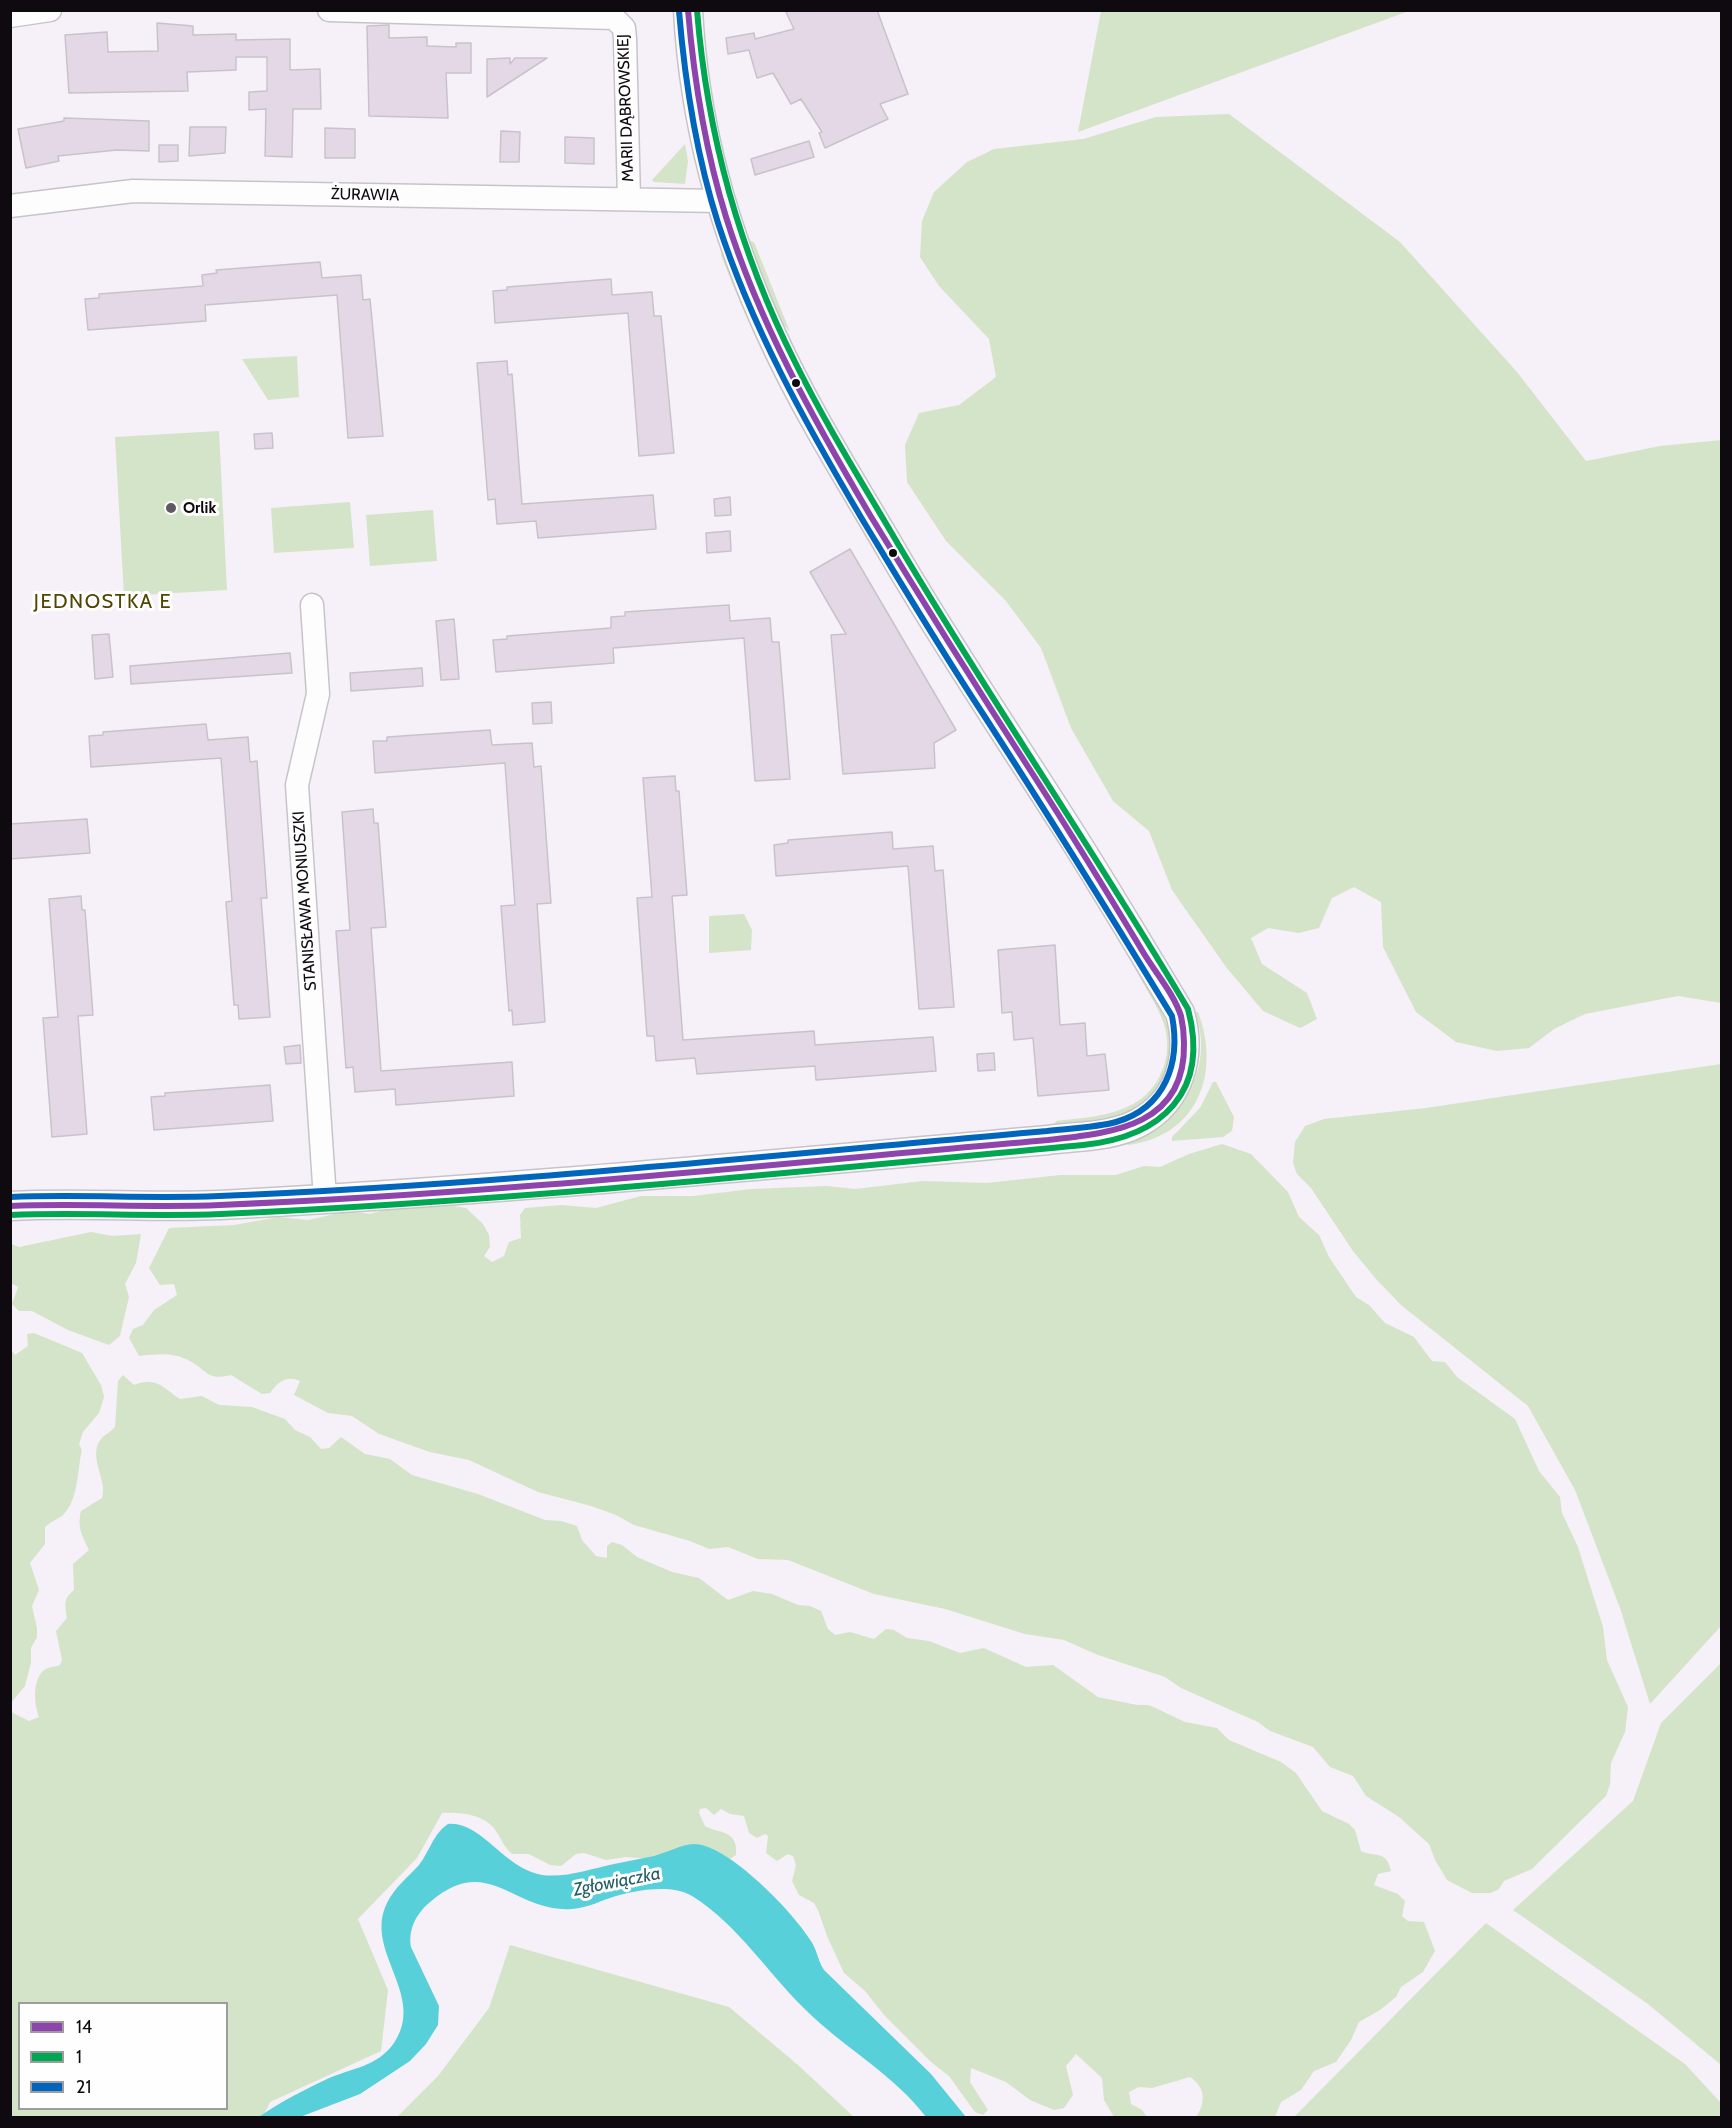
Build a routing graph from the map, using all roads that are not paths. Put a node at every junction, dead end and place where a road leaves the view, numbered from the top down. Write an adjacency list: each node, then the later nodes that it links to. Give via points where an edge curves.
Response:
1 (50, 10): 4 (street)
2 (329, 10): 5 (street, MARII DĄBROWSKIEJ, via 614,18 624,27 625,39)
3 (688, 10): 6 (street, via 695,84)
4 (10, 15)
5 (629, 200): 6 (street, ŻURAWIA); 7 (street, ŻURAWIA, via 133,191)
6 (720, 201): 9 (street, via 762,316 810,408 939,630 1078,844 1180,1013 1186,1043 1184,1062 1173,1091 1163,1105 1138,1123 1098,1134 622,1178)
7 (10, 206)
8 (312, 605): 9 (street, STANISŁAWA MONIUSZKI, via 318,694 297,786)
9 (325, 1199): 10 (street, via 216,1205)
10 (10, 1206)

